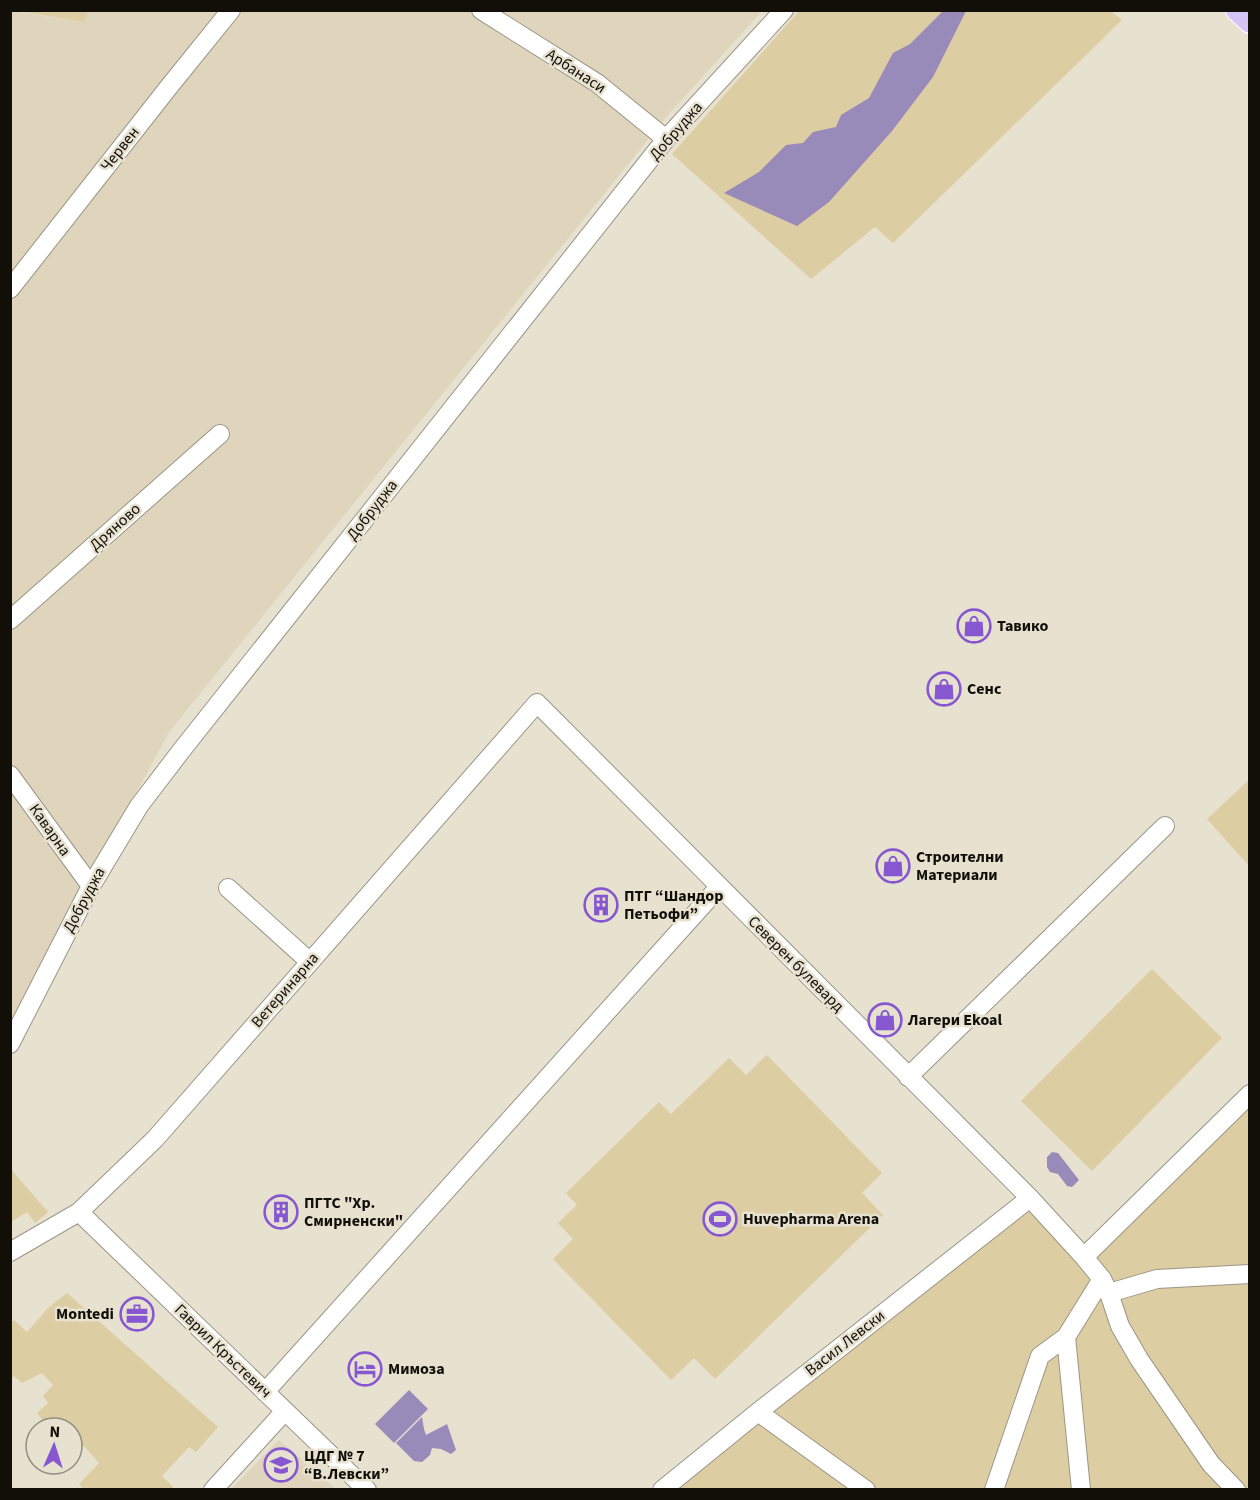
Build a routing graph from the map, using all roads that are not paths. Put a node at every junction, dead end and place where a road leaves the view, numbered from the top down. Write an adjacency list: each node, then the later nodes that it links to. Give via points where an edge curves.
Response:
1 (231, 10): 7 (street, Червен)
2 (481, 10): 6 (street, Арбанаси, via 597,83)
3 (784, 10): 6 (street, Добруджа)
4 (1237, 10): 5 (main road)
5 (1250, 22)
6 (666, 140): 13 (street, Добруджа, via 138,806)
7 (10, 289)
8 (220, 434): 9 (street, Дряново)
9 (10, 620)
10 (537, 703): 14 (street, Северен булевард); 16 (street, Ветеринарна)
11 (10, 775): 13 (street, Каварна)
12 (1165, 826): 18 (street)
13 (91, 886): 17 (street, Добруджа)
14 (719, 887): 18 (street, Северен булевард); 29 (street)
15 (228, 888): 16 (street)
16 (310, 962): 21 (street, Ветеринарна, via 154,1138)
17 (10, 1044)
18 (908, 1077): 20 (street, Северен булевард)
19 (1250, 1094): 23 (street)
20 (1030, 1198): 23 (street, Северен булевард); 31 (street, Васил Левски)
21 (79, 1212): 22 (street, Ветеринарна); 29 (street, Гаврил Кръстевич)
22 (10, 1252)
23 (1084, 1257): 26 (street, Северен булевард)
24 (1250, 1274): 25 (street)
25 (1229, 1275): 26 (street); 27 (street)
26 (1105, 1286): 28 (street); 38 (street, via 1120,1326 1139,1359 1211,1464)
27 (1250, 1288)
28 (1066, 1336): 36 (street, via 1040,1356); 37 (street)
29 (265, 1392): 30 (street, Гаврил Кръстевич)
30 (285, 1411): 32 (street); 33 (street, Гаврил Кръстевич)
31 (758, 1412): 34 (street, Васил Левски); 35 (street)
32 (213, 1490)
33 (367, 1490)
34 (662, 1490)
35 (866, 1490)
36 (994, 1490)
37 (1080, 1490)
38 (1236, 1490)

